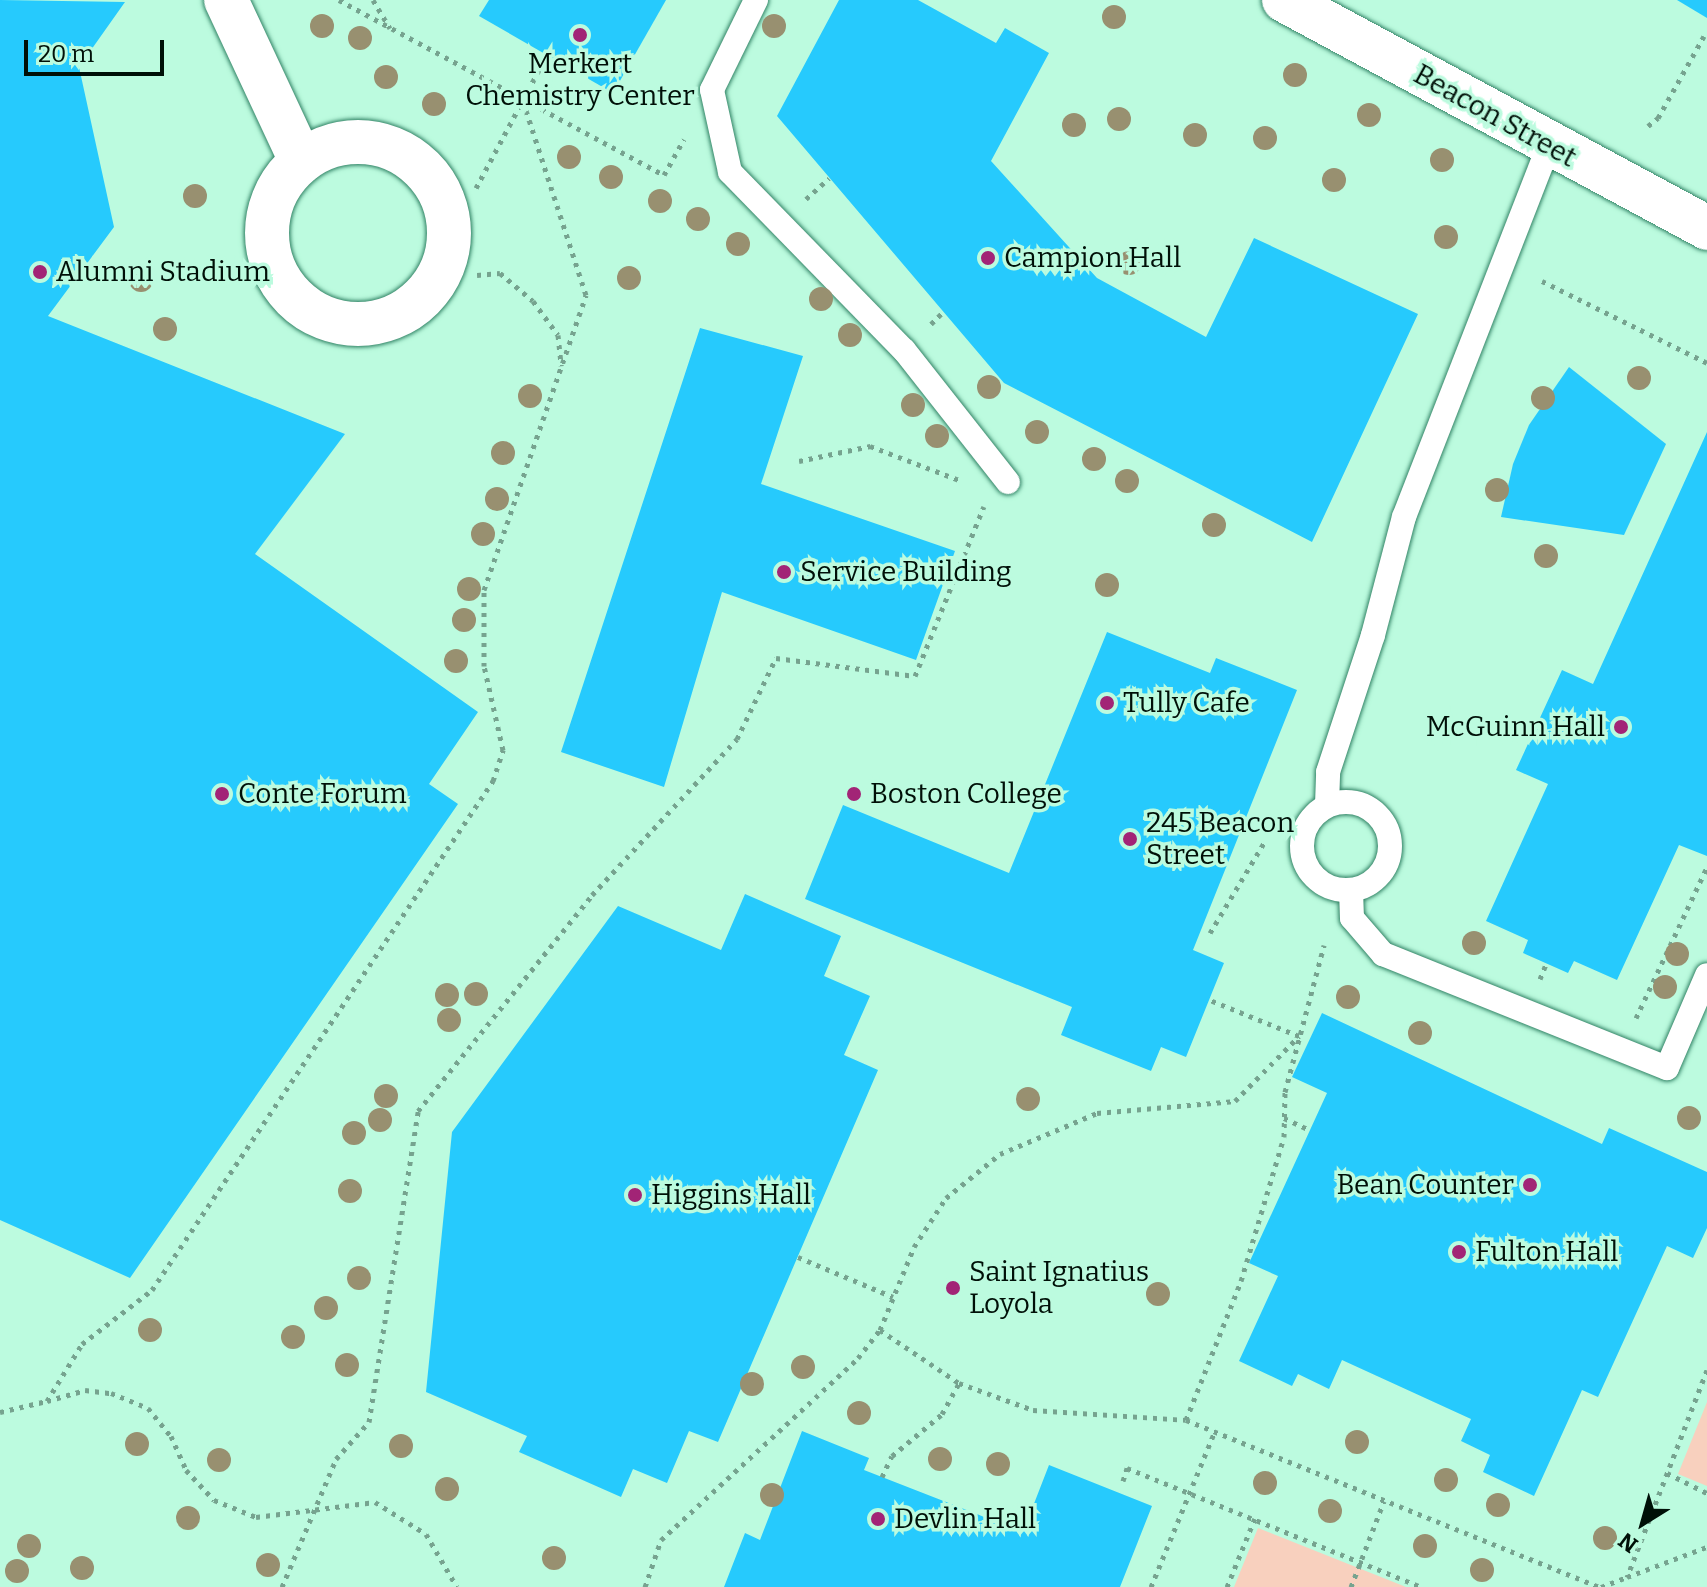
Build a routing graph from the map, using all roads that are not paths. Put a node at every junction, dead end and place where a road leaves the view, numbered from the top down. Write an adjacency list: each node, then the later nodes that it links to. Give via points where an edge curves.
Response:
1 (226, 0): 5 (street)
2 (756, 0): 7 (lane, via 712,90 730,172 904,350)
3 (1284, 0): 4 (street, Beacon Street)
4 (1549, 146): 6 (street, Beacon Street); 8 (lane, via 1404,517 1328,772)
5 (301, 161): 5 (street, via 280,183 267,226 274,270 291,296 342,324 372,324 400,315 424,296 441,272 449,243 448,212 436,184 416,161 389,146 358,141 328,146)
6 (1707, 228)
7 (1002, 488)
8 (1327, 805): 9 (lane, via 1309,821 1301,845 1308,869 1326,886); 9 (lane, via 1360,804 1385,824 1391,845 1386,867 1371,883)
9 (1351, 890): 10 (lane, via 1352,918 1383,954 1667,1068)
10 (1707, 975)

